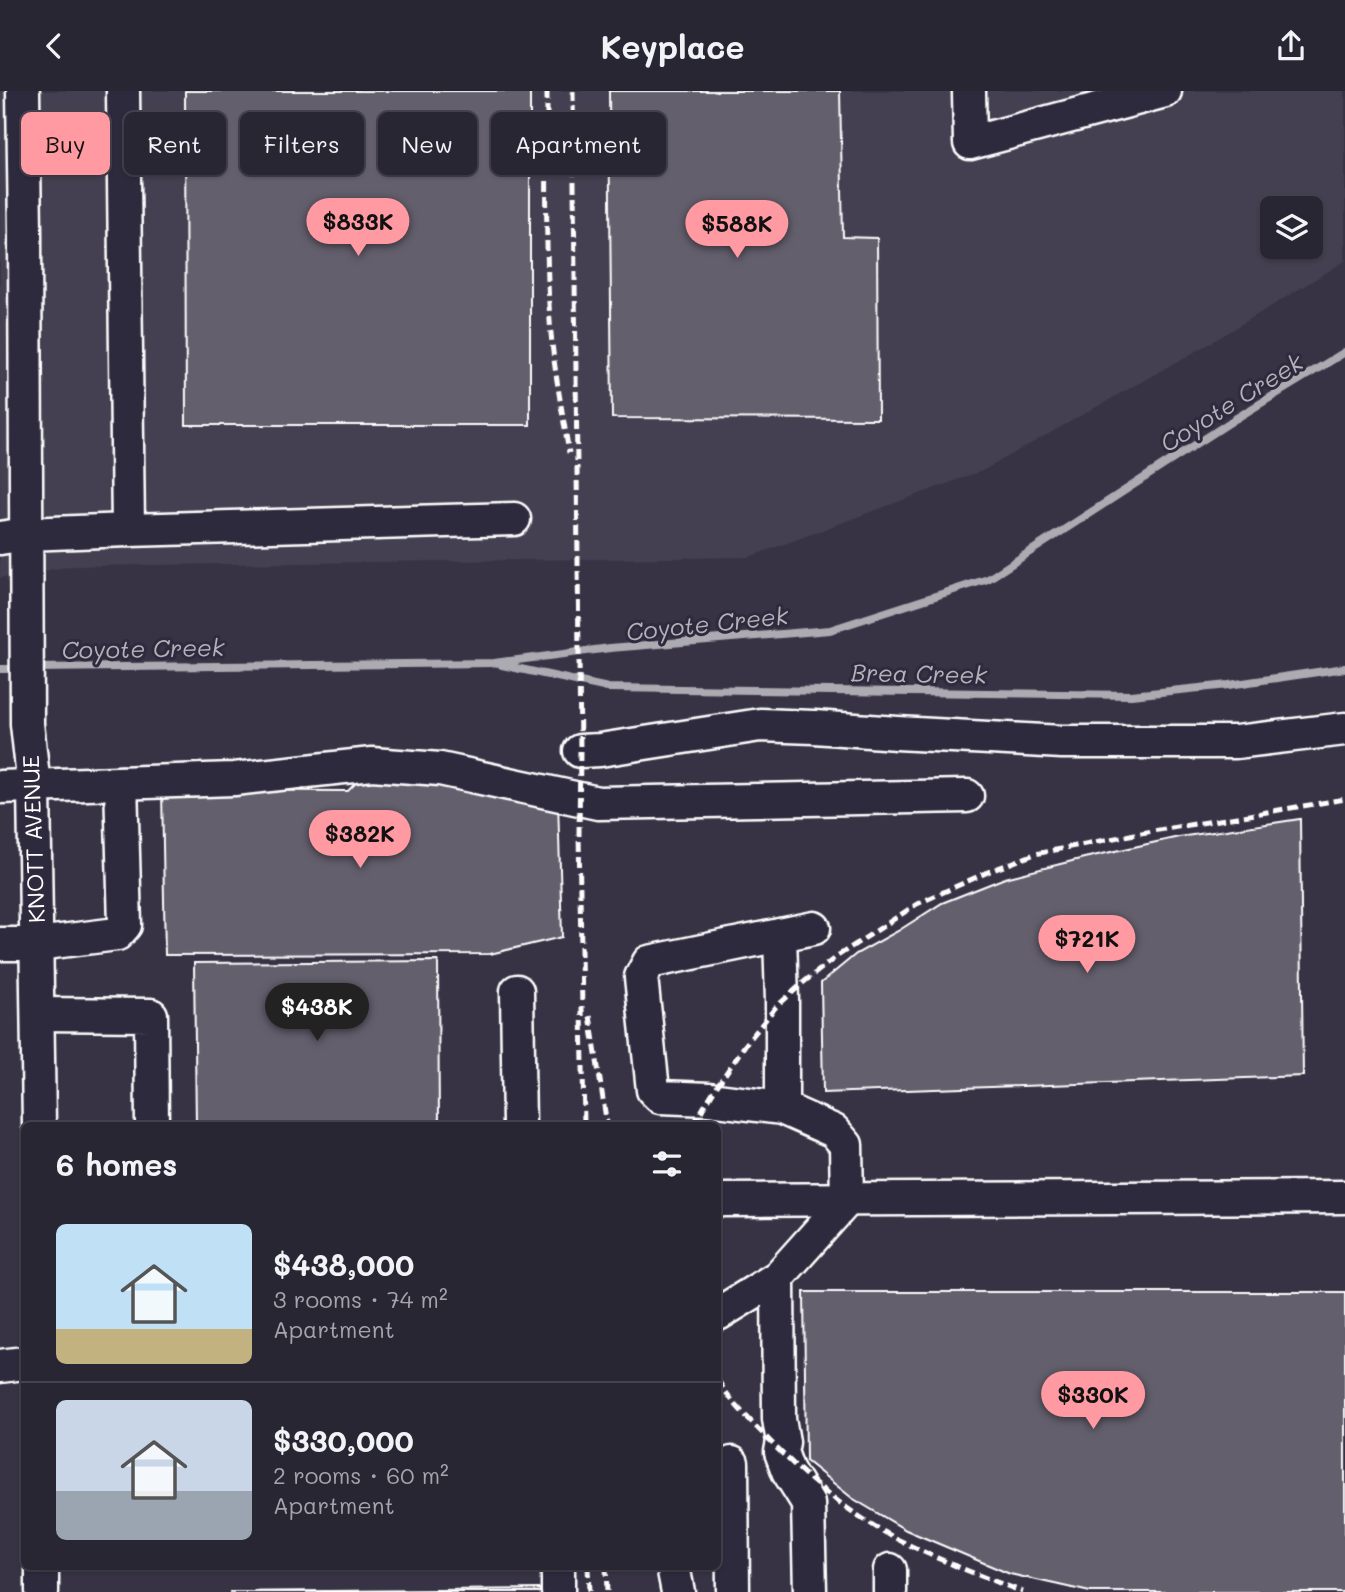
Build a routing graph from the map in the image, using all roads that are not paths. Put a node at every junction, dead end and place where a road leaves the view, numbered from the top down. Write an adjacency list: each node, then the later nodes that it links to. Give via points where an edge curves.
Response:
1 (23, 91): 5 (street, KNOTT AVENUE)
2 (123, 91): 8 (street)
3 (969, 91): 4 (street, via 970,143)
4 (1165, 91)
5 (12, 134): 6 (street, KNOTT AVENUE)
6 (13, 232): 9 (street, KNOTT AVENUE)
7 (514, 519): 8 (street)
8 (128, 530): 9 (street)
9 (13, 536): 13 (street, KNOTT AVENUE, via 26,611 27,724)
10 (1345, 729): 11 (street, via 1236,742 1062,742 760,725)
11 (580, 751)
12 (121, 783): 13 (street); 15 (street, via 234,779 372,764 440,769 598,803); 19 (street, via 125,925 117,934)
13 (34, 786): 14 (street); 19 (street, KNOTT AVENUE)
14 (0, 787)
15 (967, 796)
16 (814, 928): 17 (street)
17 (780, 935): 22 (street); 22 (street, via 649,963 641,977 653,1090 660,1097)
18 (0, 944): 19 (street)
19 (37, 944): 21 (street, KNOTT AVENUE)
20 (517, 991): 25 (street)
21 (38, 1014): 23 (street, KNOTT AVENUE); 24 (street, via 151,1015)
22 (782, 1108): 27 (street, via 835,1131 846,1145)
23 (39, 1122)
24 (152, 1122)
25 (519, 1122)
26 (1345, 1198): 27 (street)
27 (847, 1200): 28 (street); 29 (street)
28 (721, 1201)
29 (778, 1277): 30 (street); 41 (street, via 781,1453 808,1503)
30 (721, 1312)
31 (21, 1363): 32 (street)
32 (0, 1366)
33 (732, 1462): 40 (street)
34 (43, 1570): 37 (street)
35 (558, 1570): 38 (street)
36 (674, 1570): 39 (street)
37 (42, 1592)
38 (558, 1592)
39 (678, 1592)
40 (733, 1592)
41 (810, 1592)

